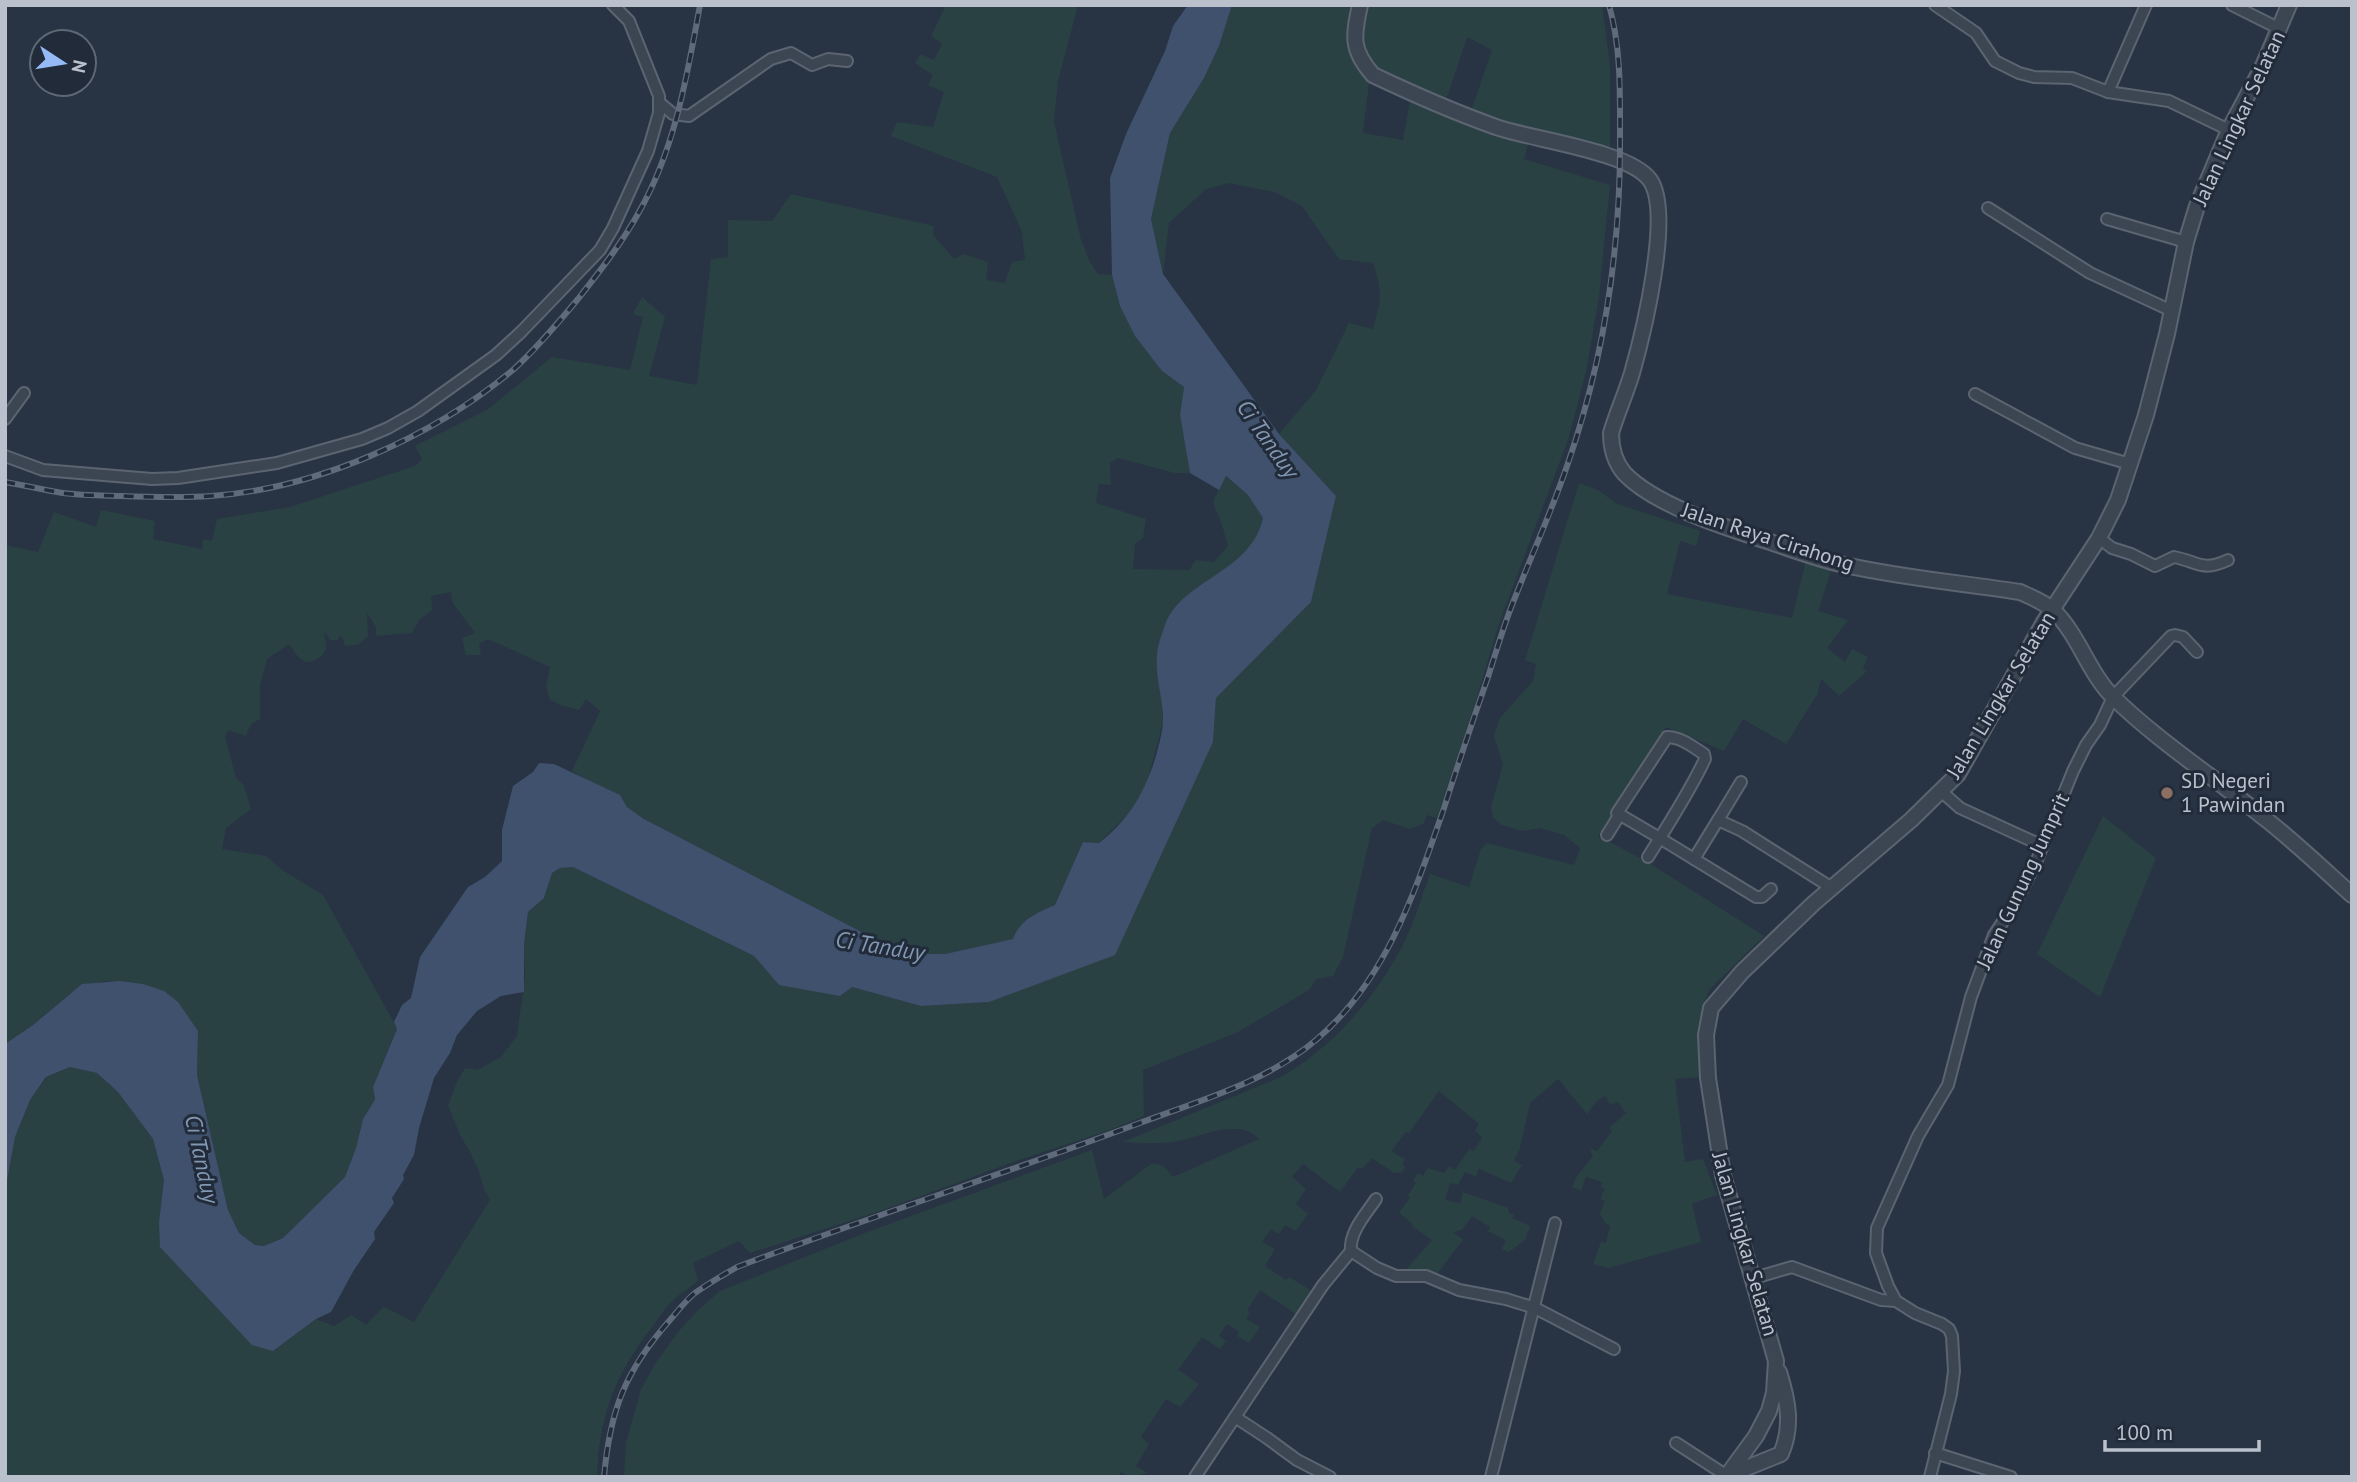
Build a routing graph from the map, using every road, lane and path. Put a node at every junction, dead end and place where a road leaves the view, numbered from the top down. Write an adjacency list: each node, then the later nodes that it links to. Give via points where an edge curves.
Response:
1 (613, 5): 10 (street, via 629,21)
2 (1360, 5): 23 (street, Jalan Raya Cirahong, via 1354,44 1373,75 1497,127 1621,159 1651,181 1658,210 1652,282 1637,354 1611,433 1615,459 1624,472 1670,505 1808,555 1914,578 2020,592)
3 (1934, 5): 9 (street, via 1976,33 1996,61 2019,73 2072,78)
4 (2146, 5): 9 (street)
5 (2232, 5): 7 (street)
6 (2290, 5): 7 (street, Jalan Lingkar Selatan)
7 (2280, 29): 11 (street, Jalan Lingkar Selatan)
8 (847, 61): 10 (street, via 828,59 812,65 790,53 780,55 689,116 673,114)
9 (2109, 92): 11 (street, via 2169,101)
10 (661, 104): 19 (street, via 645,159 592,260 496,355 388,428 277,463 165,480 43,470)
11 (2229, 130): 14 (street, Jalan Lingkar Selatan)
12 (1988, 208): 15 (street, via 2090,273)
13 (2107, 219): 14 (street)
14 (2186, 242): 15 (street, Jalan Lingkar Selatan)
15 (2172, 311): 20 (street, Jalan Lingkar Selatan)
16 (24, 393): 18 (street)
17 (1975, 394): 20 (street, via 2075,449)
18 (5, 419)
19 (5, 456)
20 (2130, 464): 21 (street, Jalan Lingkar Selatan)
21 (2099, 538): 22 (street, via 2154,566 2174,557 2206,567); 23 (street, Jalan Lingkar Selatan)
22 (2228, 560)
23 (2052, 610): 25 (street, Jalan Raya Cirahong); 27 (street, Jalan Lingkar Selatan, via 1966,763)
24 (2197, 652): 25 (street, Jalan Gunung Jumprit, via 2183,637 2171,636)
25 (2113, 697): 32 (street, Jalan Gunung Jumprit, via 2073,771); 37 (street, Jalan Raya Cirahong)
26 (1741, 782): 29 (street)
27 (1942, 792): 32 (street, via 1960,808); 35 (street, Jalan Lingkar Selatan)
28 (1620, 814): 30 (street); 31 (street); 31 (street, via 1667,737 1681,739 1705,759)
29 (1718, 820): 34 (street); 35 (street)
30 (1607, 835)
31 (1660, 838): 33 (street); 34 (street)
32 (2043, 846): 42 (street, Jalan Gunung Jumprit, via 1994,935 1971,997 1948,1085 1918,1136 1877,1228 1876,1253)
33 (1648, 857)
34 (1694, 859): 36 (street, via 1756,897)
35 (1832, 888): 41 (street, Jalan Lingkar Selatan, via 1742,972 1717,999 1708,1017 1708,1078 1717,1141)
36 (1771, 889)
37 (2352, 895)
38 (1376, 1199): 40 (street, via 1355,1230)
39 (1555, 1223): 43 (street)
40 (1351, 1251): 43 (street, via 1396,1276 1426,1276 1459,1290); 46 (street)
41 (1754, 1278): 42 (street, via 1792,1267); 45 (street, Jalan Lingkar Selatan)
42 (1896, 1301): 48 (street, via 1949,1329 1952,1336 1951,1394)
43 (1535, 1308): 44 (street); 52 (street)
44 (1614, 1349)
45 (1776, 1361): 49 (street, Jalan Lingkar Selatan, via 1769,1411); 49 (street, via 1790,1423 1782,1454)
46 (1234, 1417): 50 (street); 51 (street)
47 (1676, 1443): 49 (street)
48 (1935, 1453): 53 (street); 54 (street)
49 (1727, 1476)
50 (1195, 1477)
51 (1330, 1477)
52 (1491, 1477)
53 (1930, 1477)
54 (2011, 1477)

